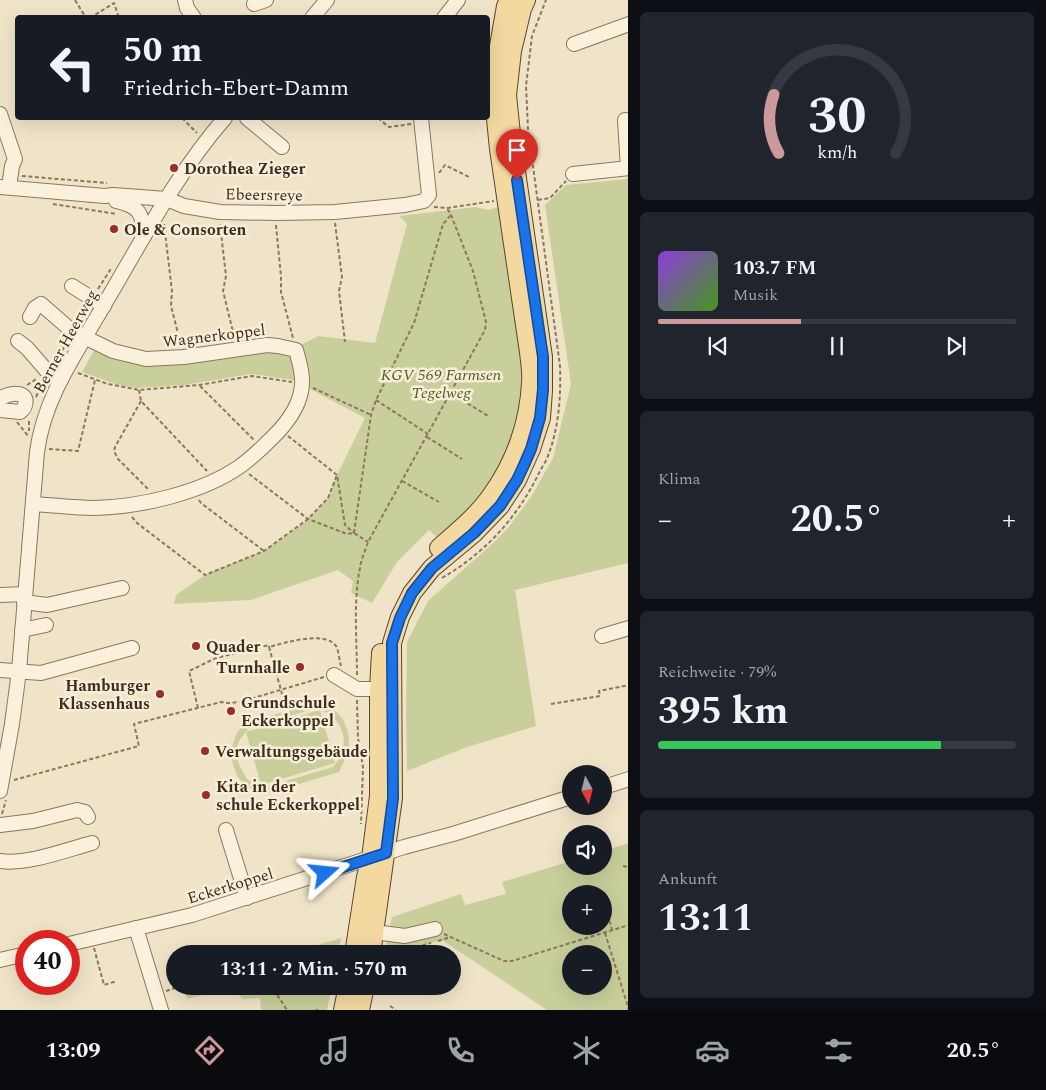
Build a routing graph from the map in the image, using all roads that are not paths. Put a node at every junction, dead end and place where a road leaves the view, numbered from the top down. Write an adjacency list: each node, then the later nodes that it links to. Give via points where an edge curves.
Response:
1 (185, 0): 6 (street)
2 (458, 0): 8 (street)
3 (510, 0): 44 (main road, via 506,6 498,52 494,99 529,352 531,381 527,416 518,448 491,496 424,562 403,588 390,613 382,640)
4 (526, 0): 55 (main road, via 512,51 507,95 543,357 540,418 524,465 500,506 432,568 412,593 400,618 392,643 393,798)
5 (323, 2): 7 (street)
6 (192, 15)
7 (314, 15)
8 (446, 15)
9 (628, 24): 10 (street)
10 (574, 44)
11 (0, 114): 19 (street, via 15,159)
12 (222, 120): 21 (street, Berner Heerweg, via 185,168)
13 (249, 120): 16 (street)
14 (421, 120): 21 (street, Ebeersreye, via 429,195 424,201 335,212 276,214 220,212 184,206)
15 (625, 120): 17 (street)
16 (282, 148)
17 (628, 168): 18 (street)
18 (572, 174)
19 (6, 183): 20 (street, Ebeersreye)
20 (105, 196): 21 (street, Ebeersreye); 22 (street, Ebeersreye, via 139,211)
21 (166, 199): 22 (street, Berner Heerweg)
22 (144, 236): 24 (street, Berner Heerweg)
23 (72, 286): 24 (street)
24 (104, 306): 26 (street, Berner Heerweg)
25 (30, 317): 26 (street, Wagnerkoppel, via 41,304 72,331)
26 (85, 337): 28 (street, Berner Heerweg); 31 (street, Wagnerkoppel, via 113,351 146,360 267,345 296,350 302,383 299,400 291,416 262,448 239,466 193,489 158,499 93,508)
27 (18, 341): 28 (street)
28 (60, 380): 31 (street, Berner Heerweg, via 39,437)
29 (0, 398): 30 (street, via 20,394 26,403 20,412)
30 (0, 410)
31 (33, 504): 34 (street, Berner Heerweg)
32 (122, 588): 34 (street, via 47,605)
33 (0, 595): 34 (street)
34 (25, 598): 37 (street, Berner Heerweg)
35 (46, 625): 37 (street)
36 (628, 628): 38 (street)
37 (22, 630): 41 (street, Berner Heerweg)
38 (602, 636)
39 (132, 648): 41 (street, via 42,673)
40 (0, 670): 41 (street)
41 (18, 674): 42 (street); 45 (street, Berner Heerweg)
42 (0, 676)
43 (339, 678): 44 (street, via 357,689)
44 (379, 689): 55 (main road, via 379,796)
45 (4, 750): 48 (street, Berner Heerweg)
46 (628, 779): 47 (street)
47 (612, 784)
48 (0, 791)
49 (562, 800): 55 (street, Eckerkoppel)
50 (88, 817): 51 (street, via 85,812 77,810)
51 (0, 825)
52 (226, 830): 57 (street)
53 (92, 843): 54 (street, via 35,858)
54 (0, 861)
55 (371, 861): 56 (main road); 56 (main road); 57 (street, Eckerkoppel); 62 (main road)
56 (380, 891): 60 (main road)
57 (247, 898): 58 (street, Eckerkoppel)
58 (136, 928): 61 (street, Eckerkoppel); 68 (street)
59 (436, 929): 60 (street, via 405,936)
60 (374, 932): 63 (main road)
61 (80, 942)
62 (356, 945)
63 (372, 945)
64 (15, 957): 65 (street)
65 (0, 960)
66 (346, 995): 69 (main road)
67 (363, 995): 70 (main road)
68 (161, 1010)
69 (343, 1010)
70 (360, 1010)

